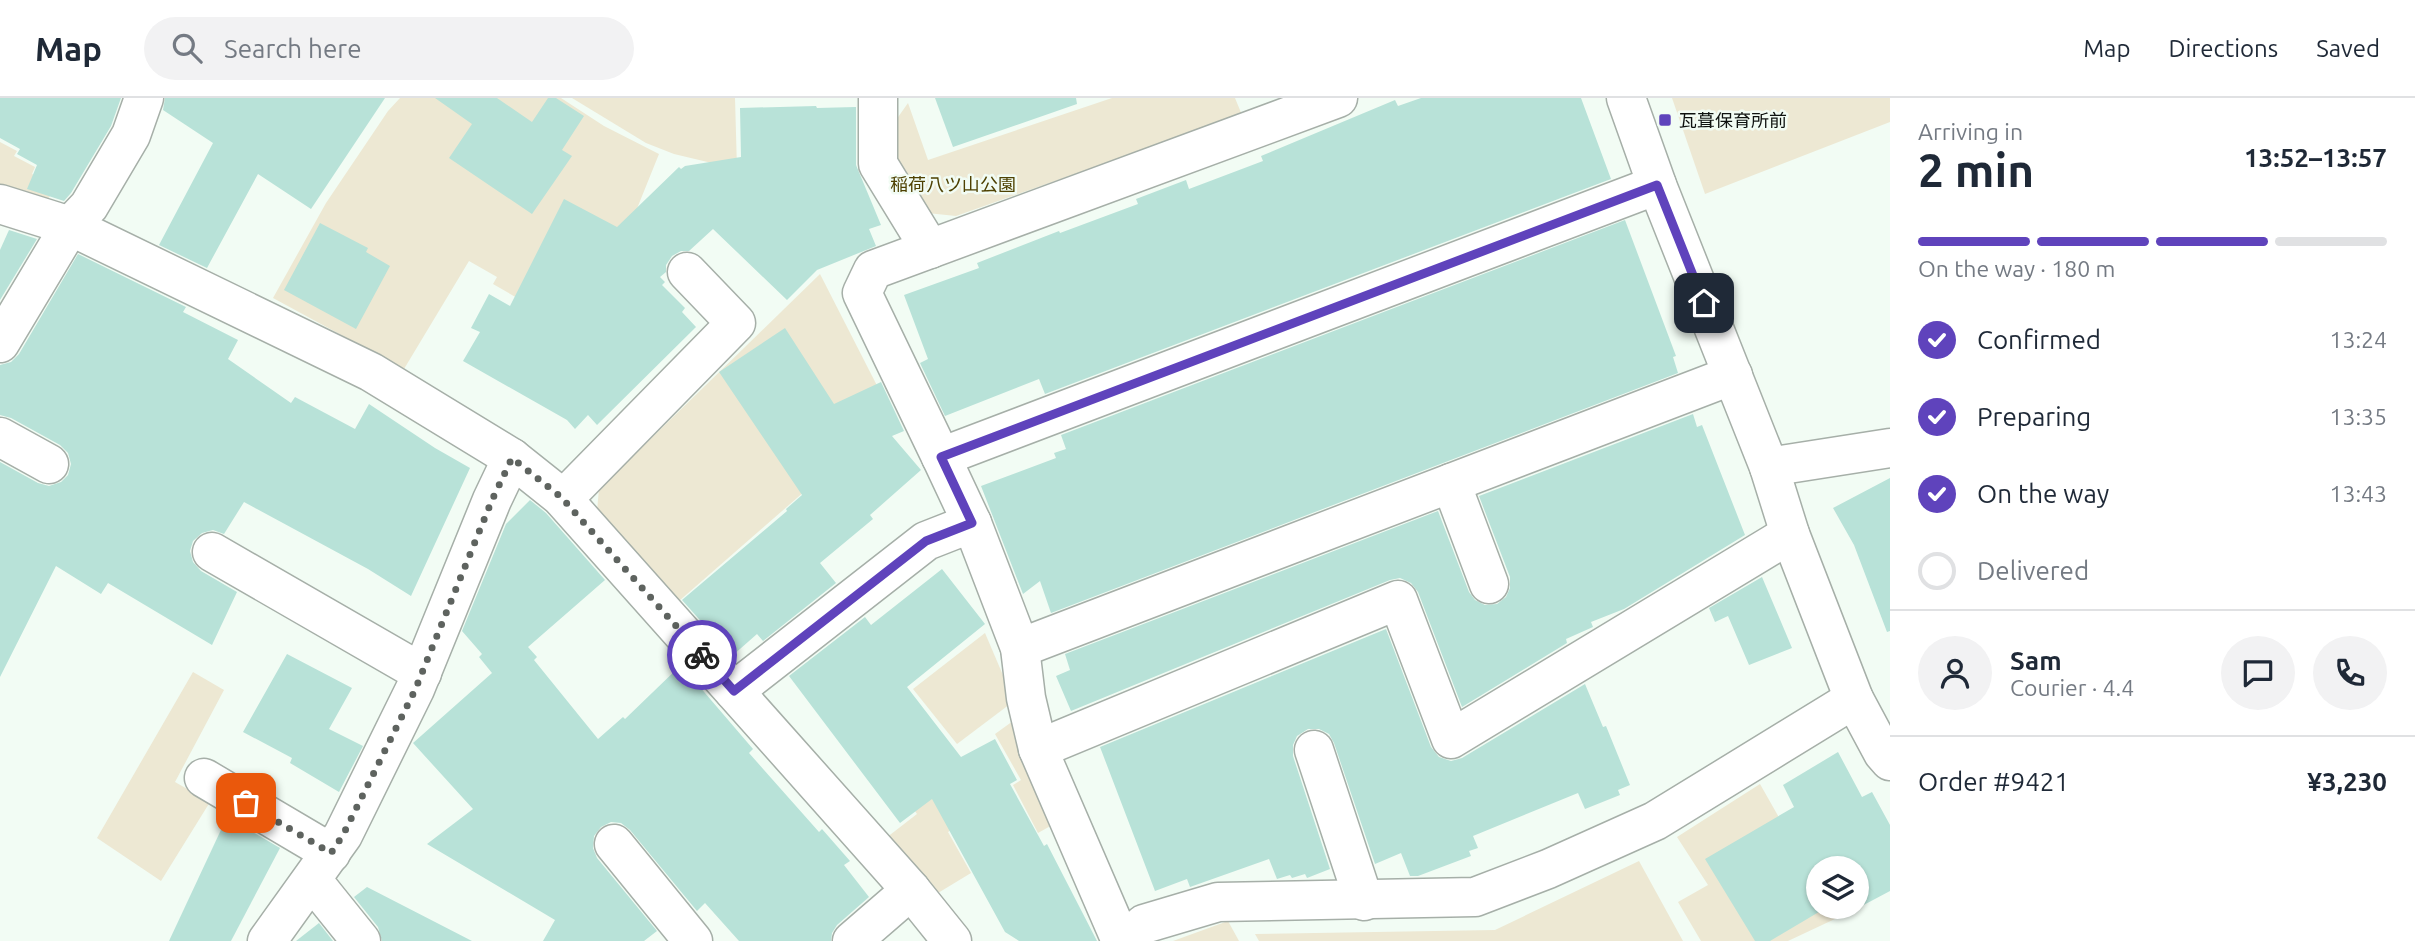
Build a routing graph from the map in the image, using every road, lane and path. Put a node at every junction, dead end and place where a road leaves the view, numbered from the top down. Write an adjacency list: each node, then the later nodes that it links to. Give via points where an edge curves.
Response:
1 (144, 98): 7 (street, via 131,135 89,206)
2 (878, 98): 8 (street, via 878,164)
3 (1338, 98): 8 (street)
4 (1626, 98): 5 (street)
5 (1657, 185): 11 (street); 14 (street)
6 (0, 204): 7 (street)
7 (70, 226): 10 (street); 15 (street, via 371,372)
8 (930, 249): 14 (street, via 873,270 862,293)
9 (687, 272): 19 (street, via 736,323)
10 (0, 343)
11 (1733, 375): 17 (street); 18 (street)
12 (0, 438): 16 (street)
13 (1890, 448): 17 (street)
14 (941, 457): 20 (street)
15 (512, 458): 19 (street); 25 (street)
16 (50, 464)
17 (1769, 467): 21 (street)
18 (1451, 483): 23 (street); 24 (street)
19 (561, 497): 26 (street)
20 (972, 523): 24 (street); 26 (street, via 926,541)
21 (1790, 534): 27 (street); 28 (street, via 1451,739 1398,600)
22 (212, 552): 25 (street)
23 (1489, 584)
24 (1020, 648): 28 (street)
25 (422, 673): 33 (street, via 349,822)
26 (734, 691): 34 (street)
27 (1854, 699): 30 (street); 35 (street, via 1655,821 1548,869 1475,897)
28 (1038, 749): 41 (street)
29 (1314, 750): 35 (street)
30 (1890, 761)
31 (204, 778): 33 (street)
32 (614, 844): 38 (street)
33 (321, 867): 36 (street); 37 (street)
34 (911, 890): 39 (street); 40 (street)
35 (1364, 901): 41 (street, via 1218,902 1144,924)
36 (267, 941)
37 (361, 941)
38 (692, 941)
39 (852, 941)
40 (952, 941)
41 (1123, 941)

